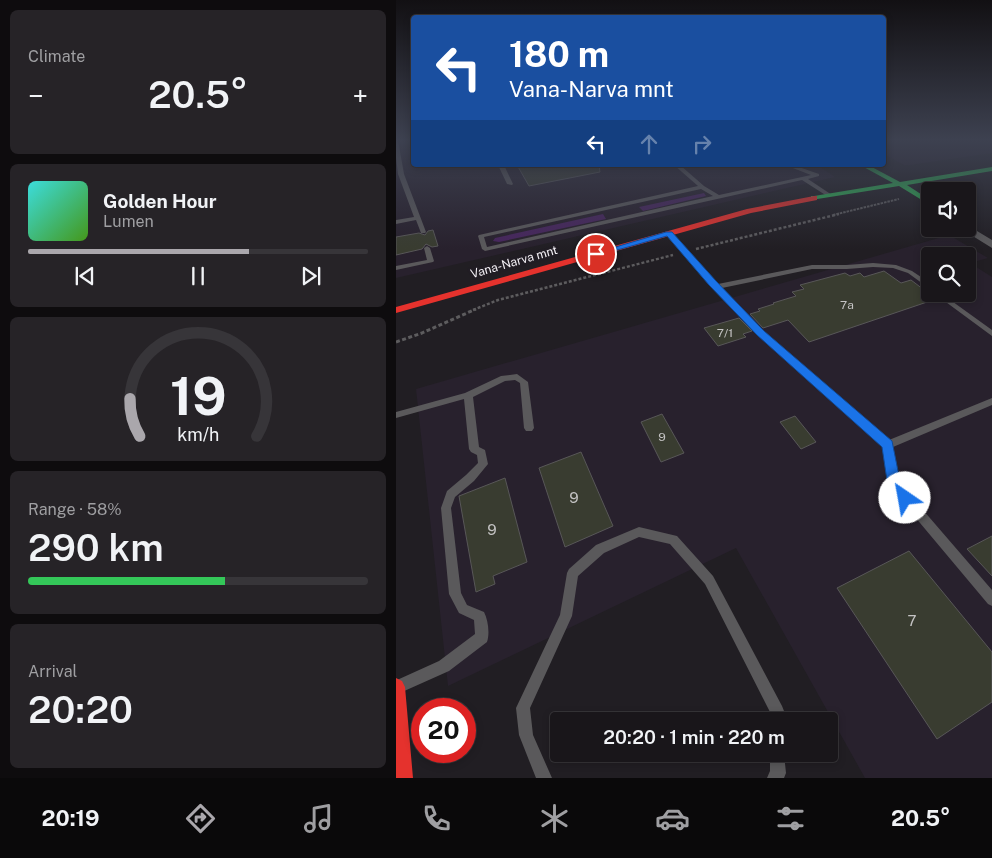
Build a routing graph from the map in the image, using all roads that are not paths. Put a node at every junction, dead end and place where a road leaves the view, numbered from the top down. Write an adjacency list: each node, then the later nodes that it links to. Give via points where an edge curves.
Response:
1 (402, 176): 16 (lane)
2 (506, 176): 9 (lane)
3 (690, 176): 10 (lane)
4 (811, 176): 7 (lane)
5 (886, 176): 8 (main road)
6 (940, 176): 8 (main road, Vana-Narva mnt)
7 (803, 178): 11 (lane); 12 (lane)
8 (899, 183): 11 (main road, Vana-Narva mnt); 13 (main road)
9 (510, 184)
10 (702, 187): 12 (lane); 14 (lane)
11 (829, 195): 19 (main road, Vana-Narva mnt)
12 (718, 197): 15 (lane)
13 (921, 197)
14 (616, 206): 15 (lane); 15 (lane, via 481,236 485,249)
15 (626, 217)
16 (418, 218): 17 (lane); 18 (lane)
17 (396, 222)
18 (423, 232)
19 (669, 233): 25 (lane); 27 (main road, Vana-Narva mnt)
20 (976, 234): 21 (street)
21 (992, 245)
22 (427, 248): 23 (lane, via 431,260)
23 (396, 268)
24 (921, 280): 25 (lane, via 894,266 812,267)
25 (716, 287): 33 (lane, via 761,333)
26 (949, 302): 28 (lane)
27 (396, 310)
28 (992, 334)
29 (468, 395): 31 (lane); 32 (lane, via 504,378 517,377 524,382); 35 (lane, via 474,449 482,454 483,464 451,494 446,508 456,594 463,609 480,616 482,638 444,666)
30 (992, 402): 33 (lane)
31 (396, 415)
32 (529, 428)
33 (888, 445): 34 (lane, via 893,483)
34 (992, 600)
35 (396, 688): 38 (main road)
36 (777, 712): 39 (lane, via 709,580 673,540 639,532 600,550 574,573 566,616 522,708 526,736)
37 (778, 762): 40 (lane)
38 (403, 778)
39 (544, 778)
40 (775, 778)

